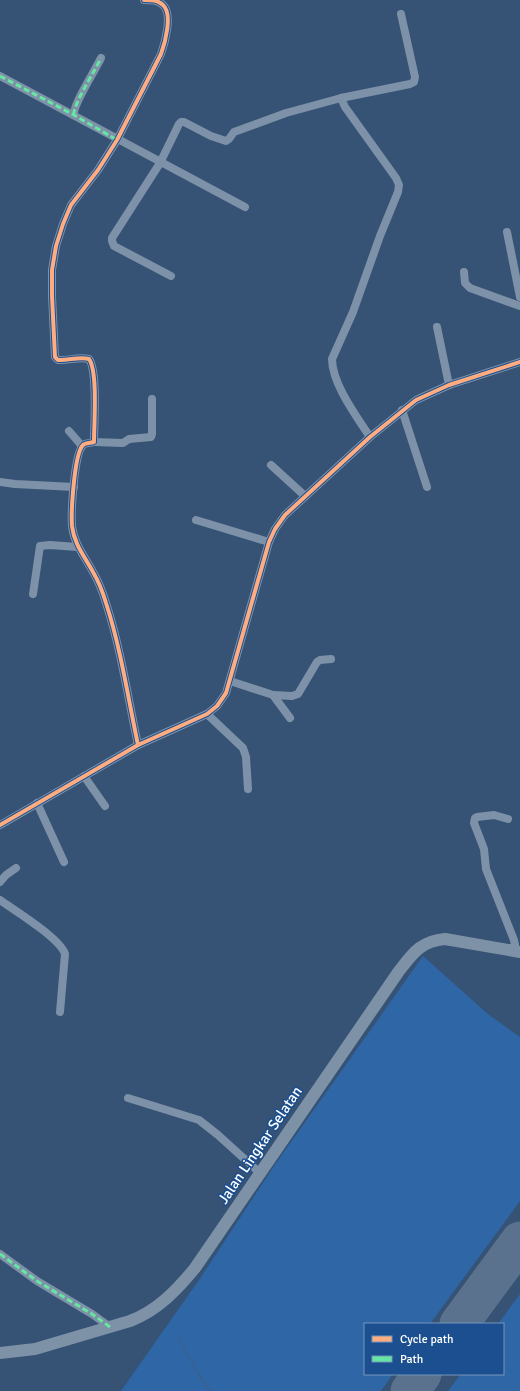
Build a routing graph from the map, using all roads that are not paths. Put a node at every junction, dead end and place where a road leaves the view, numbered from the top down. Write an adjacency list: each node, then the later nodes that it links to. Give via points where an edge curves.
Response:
1 (144, 0): 7 (street, via 159,2 164,6 167,14 165,43)
2 (401, 14): 5 (street, via 414,82)
3 (101, 58): 6 (street, via 74,110)
4 (0, 76): 6 (street)
5 (341, 98): 8 (street, via 286,113 234,132 226,141 181,122); 21 (street, via 399,185 353,312 332,359 335,377 349,405)
6 (74, 115): 7 (street)
7 (117, 140): 8 (street); 22 (street, via 71,205 56,246 52,270 55,357 63,361 84,358 92,363)
8 (160, 163): 9 (street); 12 (street, via 113,235 112,241 114,246)
9 (245, 207)
10 (507, 232): 13 (street)
11 (464, 272): 14 (street, via 465,283 470,288)
12 (172, 276)
13 (520, 297)
14 (520, 306)
15 (437, 328): 17 (street)
16 (520, 362): 17 (street)
17 (449, 385): 19 (street, via 416,400)
18 (152, 400): 22 (street, via 151,437 123,442)
19 (402, 410): 21 (street); 27 (street)
20 (69, 431): 23 (street)
21 (370, 437): 28 (street)
22 (94, 442): 23 (street)
23 (82, 446): 26 (street)
24 (271, 465): 28 (street)
25 (0, 482): 26 (street)
26 (74, 487): 31 (street, via 71,508)
27 (426, 488)
28 (305, 496): 30 (street, via 278,523)
29 (196, 520): 30 (street)
30 (269, 542): 34 (street)
31 (77, 546): 32 (street, via 40,546); 38 (street, via 94,573 106,602 121,657)
32 (33, 594)
33 (331, 659): 35 (street, via 318,662 298,694)
34 (230, 681): 35 (street); 36 (street, via 222,700)
35 (273, 695): 37 (street)
36 (207, 714): 38 (street); 40 (street, via 243,748)
37 (290, 718)
38 (138, 745): 39 (street)
39 (84, 776): 41 (street); 42 (street)
40 (248, 789)
41 (37, 803): 44 (street); 45 (street)
42 (105, 806)
43 (508, 819): 49 (street, via 494,815 477,817 474,820 484,846 486,870)
44 (0, 826)
45 (64, 862)
46 (16, 868): 47 (street, via 6,874)
47 (0, 882)
48 (0, 900): 50 (street, via 64,950)
49 (518, 952): 52 (highway, Jalan Lingkar Selatan, via 445,940 434,940 424,944 412,955)
50 (60, 1012)
51 (128, 1098): 52 (street, via 199,1120)
52 (260, 1173): 54 (highway, Jalan Lingkar Selatan, via 195,1268 175,1292 142,1317)
53 (0, 1254): 54 (street, via 37,1281)
54 (110, 1327): 55 (highway, Jalan Lingkar Selatan, via 35,1349)
55 (0, 1353)

